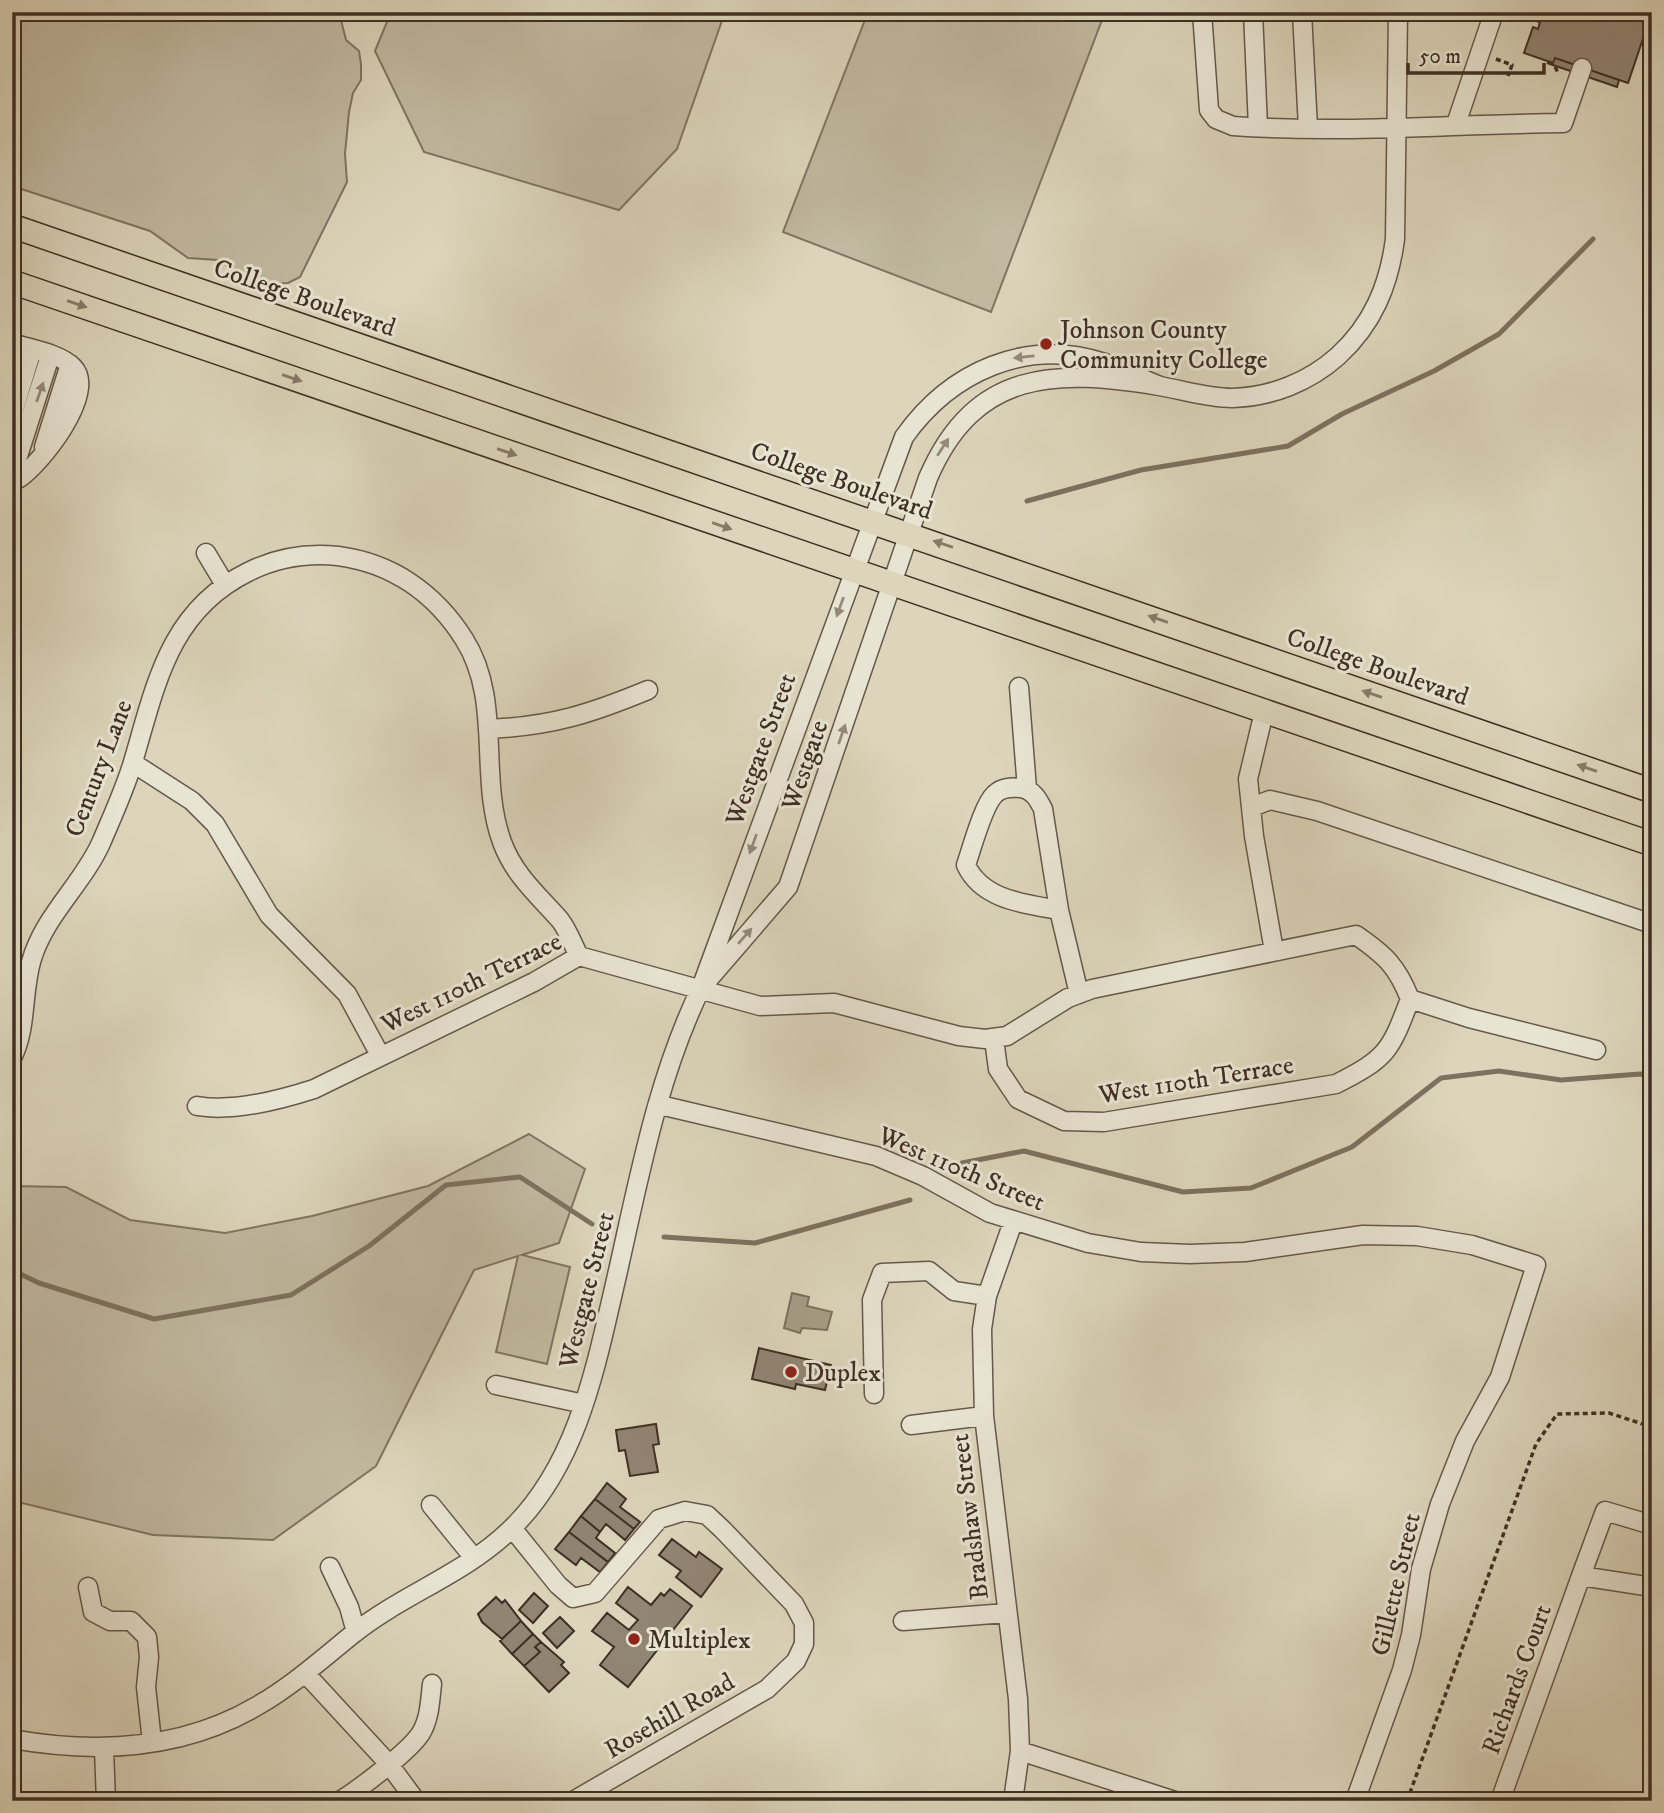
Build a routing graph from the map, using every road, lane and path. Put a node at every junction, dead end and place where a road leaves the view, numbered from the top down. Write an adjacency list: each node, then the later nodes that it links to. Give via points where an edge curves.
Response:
1 (1202, 12): 14 (street, via 1209,110 1224,124)
2 (1253, 12): 14 (street)
3 (1303, 12): 15 (street)
4 (1398, 12): 16 (street)
5 (1494, 12): 13 (street)
6 (1529, 16): 7 (path)
7 (1540, 22)
8 (1494, 59): 12 (path, via 1512,65)
9 (1555, 67): 11 (path)
10 (1582, 68): 13 (street, via 1563,123)
11 (1559, 74)
12 (1508, 76)
13 (1456, 124): 16 (street)
14 (1258, 127): 15 (street)
15 (1308, 128): 16 (street)
16 (1397, 129): 22 (street, via 1391,267 1373,312 1352,343 1295,385 1264,394 1231,398)
17 (12, 226): 25 (main road, College Boulevard)
18 (12, 282): 28 (main road, one-way to 28)
19 (12, 343): 20 (street)
20 (32, 350): 21 (street); 23 (street)
21 (50, 356): 24 (street, one-way to 21); 24 (street, via 70,364 78,375 78,388 63,431 38,463 18,479)
22 (1160, 386): 25 (street, Westgate Street, one-way to 25, via 1103,363 1060,355 1018,357 989,365 941,394 920,414 893,461); 26 (street, Westgate, one-way to 22, via 938,454 967,416 988,399 1016,385 1057,376)
23 (12, 416)
24 (12, 477)
25 (871, 520): 26 (main road, College Boulevard); 28 (street, Westgate Street)
26 (909, 533): 30 (street, Westgate); 37 (main road, College Boulevard, one-way to 26)
27 (206, 553): 29 (street)
28 (853, 571): 30 (main road); 44 (street, Westgate Street, one-way to 44)
29 (224, 583): 34 (street, Century Lane, via 262,565 327,555 371,562 398,574 438,604 465,640 483,686); 35 (street, Century Lane, via 175,638)
30 (892, 584): 33 (main road); 44 (street, Westgate, one-way to 30, via 788,887)
31 (1019, 687): 36 (street)
32 (648, 690): 34 (street, via 588,715)
33 (1264, 712): 38 (street, via 1248,779); 39 (main road)
34 (489, 729): 43 (street, Century Lane, via 491,793 502,842 528,887 562,922)
35 (133, 763): 49 (street, West 110th Terrace, via 192,801 215,824 270,915 347,994); 50 (street, Century Lane, via 100,845 37,946 24,995 20,1041)
36 (1027, 789): 40 (street, via 1043,809); 40 (street, via 1008,787 995,794 966,865 982,888)
37 (1652, 791)
38 (1252, 807): 41 (street, via 1270,800 1317,811); 42 (street)
39 (1652, 844)
40 (1059, 910): 45 (street)
41 (1652, 924)
42 (1274, 951): 45 (street, via 1147,975); 46 (street, via 1356,935 1383,954 1399,973)
43 (579, 956): 44 (street, West 110th Terrace); 49 (street, West 110th Terrace)
44 (701, 988): 47 (street, West 110th Terrace, via 760,1006 834,1003 959,1036); 51 (street, Westgate Street, via 672,1052)
45 (1079, 994): 47 (street)
46 (1410, 999): 47 (street, West 110th Terrace, via 1393,1045 1368,1067 1336,1084 1104,1122 1064,1121 1018,1099 998,1069); 48 (street)
47 (994, 1039)
48 (1596, 1050)
49 (380, 1055): 52 (street, West 110th Terrace, via 284,1099)
50 (12, 1058)
51 (660, 1105): 53 (street, West 110th Street, via 876,1156); 58 (street, Westgate Street)
52 (197, 1107)
53 (1013, 1222): 54 (street, West 110th Street, via 1141,1252 1245,1252 1363,1235 1418,1236 1472,1245); 55 (street, Bradshaw Street)
54 (1536, 1265): 86 (street, Gillette Street, via 1500,1377 1465,1440 1442,1499 1420,1569 1402,1670)
55 (987, 1296): 57 (street, via 954,1291 929,1271 882,1273 872,1300); 59 (street, Bradshaw Street, via 982,1329)
56 (496, 1385): 58 (street)
57 (874, 1394)
58 (584, 1404): 64 (street, Westgate Street, via 570,1443 549,1480)
59 (984, 1416): 60 (street, Bradshaw Street); 70 (street, Bradshaw Street)
60 (911, 1425)
61 (1652, 1427): 87 (path, via 1609,1413 1557,1414 1536,1444)
62 (431, 1505): 65 (street)
63 (1652, 1525): 67 (street, Richards Court, via 1605,1511)
64 (512, 1528): 65 (street, Westgate Street); 83 (street, Rosehill Road, via 573,1598 595,1593 659,1519 685,1511 707,1515 794,1604 804,1623 804,1644 796,1661 767,1689)
65 (474, 1558): 72 (street, Westgate Street)
66 (330, 1567): 72 (street)
67 (1581, 1576): 69 (street); 88 (street, Richards Court)
68 (88, 1587): 76 (street, via 93,1612 110,1621 131,1621 147,1637)
69 (1652, 1587)
70 (1006, 1613): 71 (street, Bradshaw Street); 78 (street, Bradshaw Street)
71 (903, 1621)
72 (356, 1632): 73 (street, Westgate Street)
73 (306, 1674): 76 (street, Westgate Street, via 218,1725); 79 (street)
74 (432, 1684): 79 (street, via 421,1734)
75 (12, 1739): 77 (street, Westgate Street)
76 (152, 1742): 77 (street, Westgate Street)
77 (104, 1749): 80 (street)
78 (1020, 1751): 84 (street, Bradshaw Street); 85 (street)
79 (388, 1763): 81 (street); 82 (street)
80 (106, 1801)
81 (340, 1801)
82 (416, 1801)
83 (573, 1801)
84 (1013, 1801)
85 (1175, 1801)
86 (1355, 1801)
87 (1407, 1801)
88 (1500, 1801)

